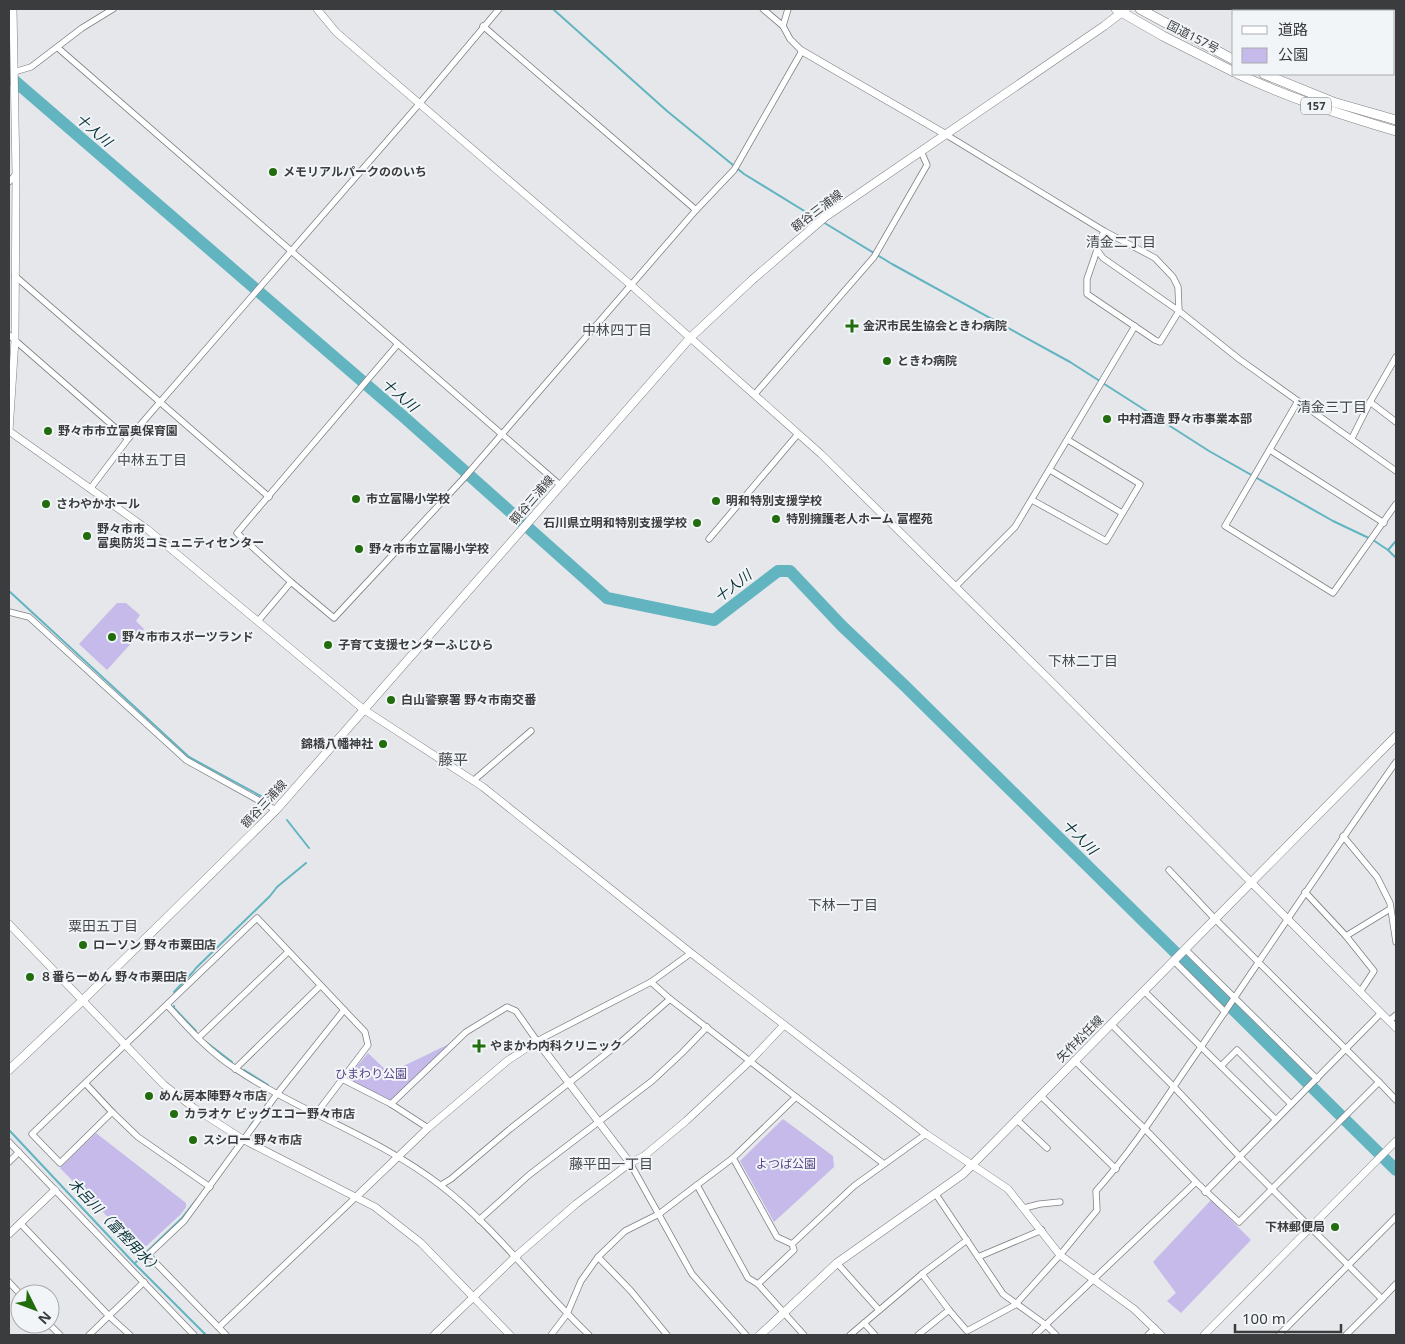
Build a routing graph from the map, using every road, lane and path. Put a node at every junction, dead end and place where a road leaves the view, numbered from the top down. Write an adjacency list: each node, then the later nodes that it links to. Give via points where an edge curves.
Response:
1 (13, 9): 14 (street)
2 (113, 9): 11 (street)
3 (317, 9): 18 (street, via 336,32)
4 (499, 9): 9 (street)
5 (763, 9): 10 (street)
6 (788, 9): 10 (street)
7 (1140, 9): 13 (highway, 国道157号)
8 (1121, 10): 15 (highway, 国道157号, via 1163,36); 21 (main road, 額谷三浦線, via 1104,26)
9 (483, 26): 18 (street); 25 (street)
10 (783, 26): 12 (street)
11 (58, 48): 14 (street, via 31,68); 28 (street)
12 (802, 51): 21 (street); 25 (street, via 738,164)
13 (1232, 59)
14 (13, 71): 23 (street)
15 (1232, 71)
16 (1240, 75): 20 (highway, 157, via 1329,112)
17 (1266, 75): 19 (highway, 157, via 1332,102)
18 (420, 103): 28 (street); 30 (street)
19 (1396, 120)
20 (1396, 131)
21 (945, 134): 22 (main road, 額谷三浦線); 26 (street)
22 (921, 151): 34 (main road, 額谷三浦線, via 824,216); 40 (street, via 928,166 874,257)
23 (16, 174): 24 (street); 29 (street)
24 (9, 182)
25 (696, 210): 30 (street)
26 (1104, 231): 27 (street); 31 (street, via 1155,258 1174,277 1178,287)
27 (1097, 250): 31 (street, via 1103,258); 32 (street, via 1087,279 1087,294)
28 (291, 251): 36 (street); 42 (street)
29 (15, 276): 35 (street); 42 (street)
30 (632, 286): 34 (street); 46 (street)
31 (1178, 311): 32 (street, via 1160,342); 41 (street)
32 (1135, 326): 50 (street)
33 (9, 335): 35 (street)
34 (690, 338): 40 (street); 54 (main road, 額谷三浦線)
35 (15, 340): 45 (street); 49 (street)
36 (398, 344): 46 (street); 56 (street)
37 (1396, 357): 38 (street)
38 (1389, 369): 39 (street); 43 (street)
39 (1396, 374)
40 (755, 394): 47 (street)
41 (1298, 401): 48 (street); 51 (street)
42 (160, 402): 49 (street); 56 (street)
43 (1370, 402): 44 (street); 48 (street)
44 (1396, 422)
45 (9, 431): 55 (street)
46 (503, 434): 54 (street); 62 (street, via 334,618)
47 (798, 434): 61 (street); 63 (street)
48 (1352, 438): 53 (street)
49 (128, 439): 55 (street)
50 (1068, 440): 52 (street); 59 (street, via 1140,484)
51 (1270, 450): 60 (street); 60 (street, via 1225,526 1333,593)
52 (1050, 470): 57 (street); 59 (street)
53 (1396, 471)
54 (560, 485): 66 (main road, 額谷三浦線)
55 (90, 490): 65 (street, via 147,529)
56 (269, 497): 62 (street, via 237,533)
57 (1032, 500): 59 (street, via 1106,541); 63 (street, via 1015,527)
58 (1396, 504): 60 (street)
59 (1122, 512)
60 (1384, 523)
61 (709, 539)
62 (291, 582): 65 (street)
63 (955, 587): 74 (street)
64 (9, 612): 71 (street, via 29,617 186,760)
65 (258, 621): 66 (street)
66 (363, 709): 70 (street); 71 (main road, 額谷三浦線)
67 (531, 731): 70 (street)
68 (1396, 736): 74 (main road, 矢作松任線)
69 (1396, 762): 72 (street)
70 (473, 781): 83 (street)
71 (276, 810): 92 (main road, 額谷三浦線)
72 (1343, 836): 75 (street); 76 (street, via 1377,877 1390,903)
73 (1169, 870): 78 (street)
74 (1252, 883): 77 (street); 78 (main road, 矢作松任線)
75 (1305, 892): 77 (street); 80 (street)
76 (1390, 910): 80 (street); 81 (street)
77 (1288, 918): 85 (street); 89 (street)
78 (1215, 919): 84 (main road, 矢作松任線); 85 (street)
79 (9, 925): 92 (street)
80 (1346, 936): 89 (street, via 1374,971)
81 (1396, 942)
82 (288, 952): 87 (street); 93 (street, via 257,918); 103 (street)
83 (691, 953): 86 (street); 99 (street)
84 (1179, 955): 88 (main road, 矢作松任線); 91 (street); 95 (street)
85 (1258, 961): 91 (street); 107 (street)
86 (651, 982): 90 (street); 104 (street)
87 (320, 986): 94 (street); 111 (street)
88 (1144, 992): 100 (main road, 矢作松任線); 106 (street)
89 (1360, 992): 96 (street)
90 (670, 999): 101 (street); 115 (street)
91 (1233, 1000): 95 (street); 114 (street)
92 (82, 1001): 105 (street); 112 (main road, 額谷三浦線)
93 (167, 1005): 103 (street); 105 (street)
94 (344, 1010): 113 (street, via 365,1032 368,1045); 119 (street)
95 (1226, 1010): 106 (street)
96 (1381, 1013): 98 (street); 107 (street)
97 (1396, 1015): 98 (street)
98 (1389, 1021): 102 (street)
99 (784, 1024): 109 (street); 132 (street)
100 (1111, 1024): 108 (main road, 矢作松任線); 118 (street)
101 (707, 1027): 109 (street); 129 (street, via 652,1081)
102 (1396, 1028)
103 (198, 1038): 111 (street)
104 (537, 1041): 115 (street); 123 (street, via 516,1011 507,1007 466,1032); 130 (street, via 507,1061)
105 (125, 1044): 117 (street); 133 (street, via 164,1085)
106 (1201, 1046): 110 (street); 118 (street)
107 (1346, 1048): 114 (street); 116 (street)
108 (1074, 1060): 120 (main road, 矢作松任線); 131 (street)
109 (750, 1061): 121 (street); 142 (street, via 686,1121 644,1156)
110 (1221, 1066): 124 (street, via 1237,1050); 128 (street)
111 (235, 1069): 119 (street)
112 (9, 1070)
113 (342, 1079): 123 (street); 126 (street)
114 (1315, 1081): 124 (street)
115 (569, 1082): 129 (street); 147 (street)
116 (1379, 1082): 122 (street); 151 (street)
117 (85, 1083): 125 (street); 125 (street, via 32,1134 60,1163)
118 (1174, 1087): 131 (street); 139 (street)
119 (277, 1094): 126 (street); 133 (street)
120 (1040, 1095): 127 (main road, 矢作松任線); 145 (street)
121 (796, 1097): 140 (street); 143 (street)
122 (1396, 1100)
123 (391, 1104): 130 (street)
124 (1291, 1104): 128 (street)
125 (112, 1112): 149 (street, via 138,1137)
126 (316, 1114): 138 (street)
127 (1016, 1119): 136 (street); 144 (main road, 矢作松任線)
128 (1275, 1119): 139 (street)
129 (598, 1121): 142 (street); 159 (street, via 529,1175)
130 (428, 1128): 138 (street)
131 (1145, 1128): 145 (street); 146 (street)
132 (926, 1134): 143 (street); 144 (street)
133 (244, 1140): 149 (street); 154 (street)
134 (1396, 1141): 161 (street)
135 (9, 1142): 137 (street)
136 (1047, 1148)
137 (19, 1152): 141 (street); 150 (street)
138 (399, 1156): 147 (street); 154 (street)
139 (1239, 1156): 151 (street); 152 (street)
140 (733, 1158): 148 (street); 165 (street, via 777,1237)
141 (9, 1162)
142 (630, 1163): 157 (street); 167 (street)
143 (884, 1164): 165 (street, via 854,1186)
144 (971, 1165): 153 (main road, 矢作松任線); 156 (street, via 1008,1189)
145 (1116, 1169): 166 (street, via 1096,1191 1097,1210)
146 (1196, 1182): 152 (street); 173 (street)
147 (441, 1185): 159 (street)
148 (697, 1185): 157 (street); 175 (street, via 748,1278)
149 (210, 1187): 187 (street, via 184,1221 148,1255)
150 (55, 1190): 160 (street); 174 (street)
151 (1273, 1190): 152 (street, via 1239,1222); 161 (street)
152 (1206, 1192)
153 (935, 1193): 164 (street); 170 (main road, 矢作松任線)
154 (356, 1197): 178 (street, via 375,1207 421,1243); 187 (street)
155 (1060, 1202): 156 (street)
156 (1024, 1208): 162 (street)
157 (659, 1214): 168 (street, via 625,1230); 199 (street, via 692,1274)
158 (1396, 1217): 171 (street)
159 (479, 1220): 167 (street)
160 (20, 1223): 163 (street); 184 (street)
161 (1311, 1227): 171 (street); 209 (street)
162 (1042, 1230): 166 (street); 169 (street)
163 (9, 1234)
164 (968, 1240): 169 (street); 172 (street)
165 (792, 1244): 175 (street, via 794,1250)
166 (1060, 1255): 173 (street); 179 (street)
167 (514, 1257): 178 (street); 182 (street)
168 (598, 1257): 182 (street, via 581,1282); 198 (street)
169 (978, 1257): 179 (street, via 1003,1294)
170 (837, 1263): 180 (street); 183 (main road, 矢作松任線)
171 (1349, 1264): 177 (street); 210 (street)
172 (922, 1274): 180 (street); 181 (street)
173 (1094, 1281): 186 (street); 188 (street)
174 (144, 1282): 184 (street); 192 (street)
175 (758, 1284): 183 (street)
176 (1396, 1284): 177 (street)
177 (1382, 1298): 211 (street)
178 (473, 1299): 194 (street); 195 (street)
179 (1015, 1305): 186 (street); 189 (street)
180 (879, 1310): 185 (street)
181 (949, 1310): 189 (street); 204 (street)
182 (567, 1314): 196 (street); 197 (street)
183 (783, 1314): 200 (main road, 矢作松任線); 201 (street)
184 (109, 1316): 190 (street); 191 (street)
185 (864, 1323): 202 (street); 203 (street)
186 (1046, 1325): 205 (street); 206 (street)
187 (218, 1327): 193 (street)
188 (1155, 1328): 207 (street); 208 (street)
189 (969, 1333)
190 (89, 1335)
191 (130, 1335)
192 (194, 1335)
193 (226, 1335)
194 (434, 1335)
195 (510, 1335)
196 (551, 1335)
197 (589, 1335)
198 (667, 1335)
199 (746, 1335)
200 (760, 1335)
201 (804, 1335)
202 (850, 1335)
203 (875, 1335)
204 (918, 1335)
205 (1035, 1335)
206 (1056, 1335)
207 (1148, 1335)
208 (1161, 1335)
209 (1204, 1335)
210 (1279, 1335)
211 (1346, 1335)

